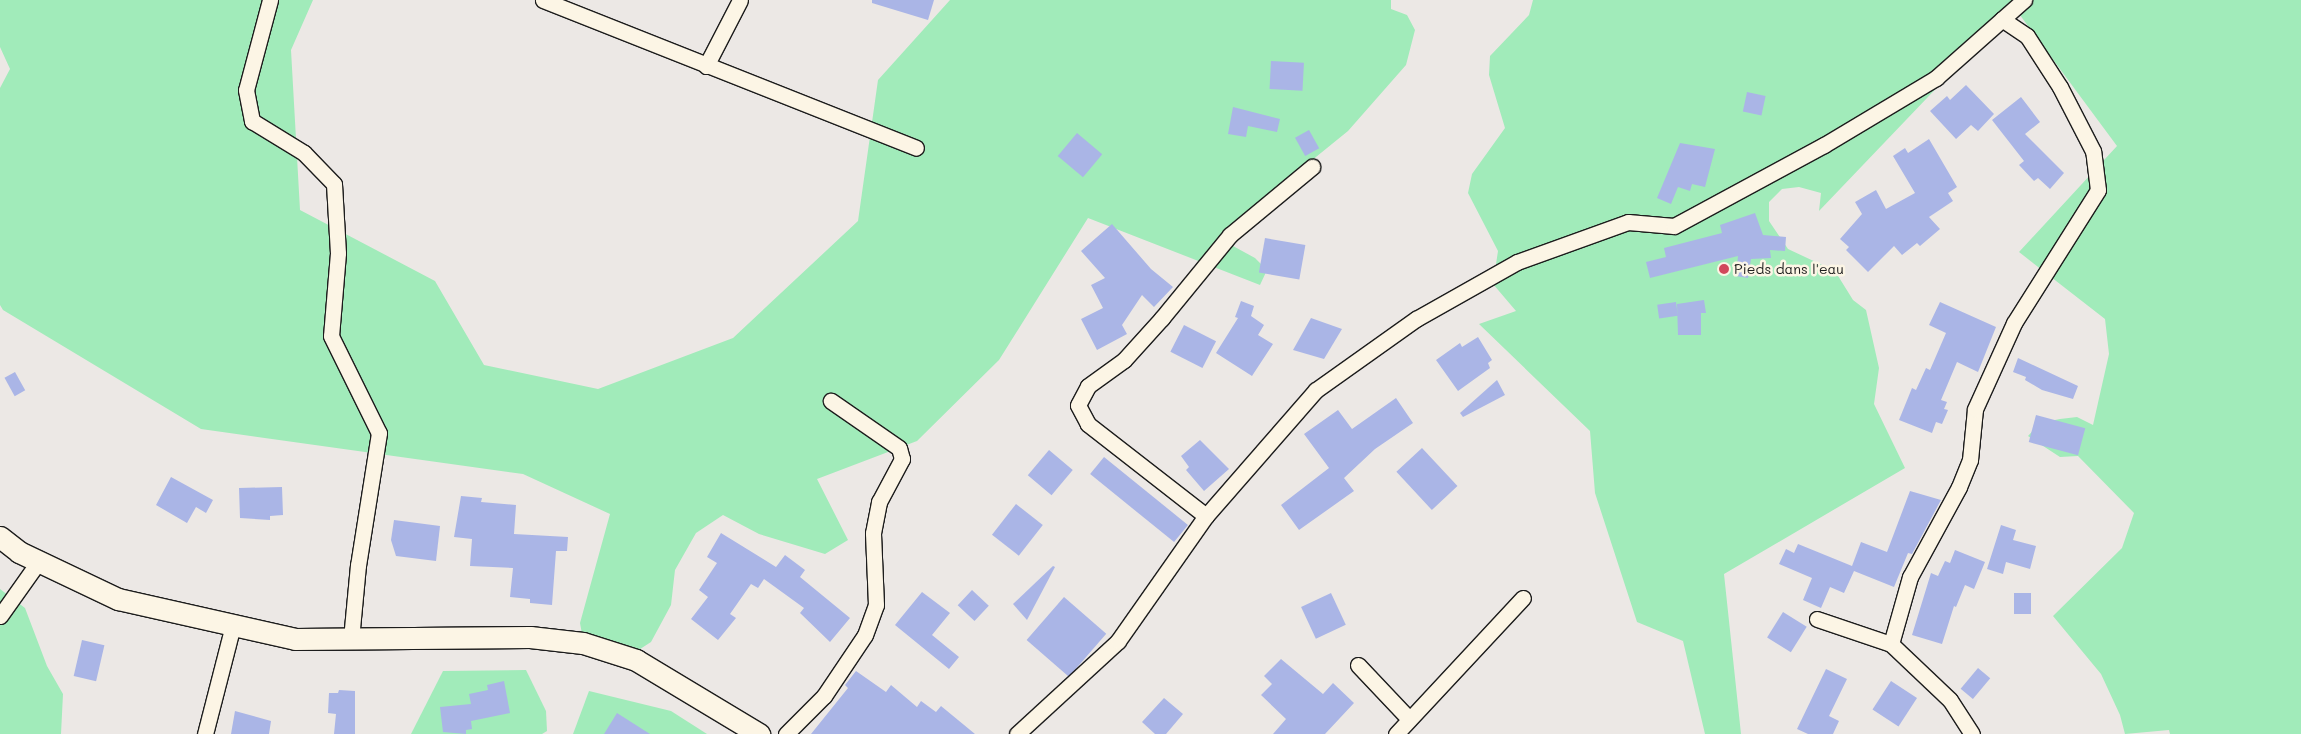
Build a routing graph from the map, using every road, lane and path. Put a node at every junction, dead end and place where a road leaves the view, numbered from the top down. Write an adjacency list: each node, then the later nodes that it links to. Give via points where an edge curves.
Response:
1 (270, 0): 17 (street, via 246,90 252,121 304,153 334,184 338,253 331,336 379,433 358,565)
2 (543, 0): 6 (street)
3 (740, 0): 6 (street)
4 (2024, 0): 5 (street)
5 (2002, 19): 10 (street, via 1936,78 1824,145 1674,226 1628,222 1517,262 1416,319 1316,390); 18 (street, via 2027,36 2060,87 2093,151 2098,190 2010,331 1975,409 1970,460 1959,487 1910,577)
6 (706, 66): 7 (street)
7 (916, 148)
8 (1312, 167): 10 (street, via 1230,235 1124,360 1088,386 1078,405 1088,424)
9 (831, 401): 23 (street, via 893,443 899,448 902,459 879,502 874,533 876,605 865,635 824,696)
10 (1206, 516): 24 (street, via 1118,641)
11 (0, 537): 12 (main road)
12 (39, 561): 14 (street); 16 (main road, via 118,599)
13 (1523, 598): 20 (street)
14 (0, 616)
15 (1817, 619): 18 (street)
16 (232, 625): 17 (main road, via 294,639); 21 (street)
17 (351, 639): 22 (main road, via 530,636 583,643 636,660)
18 (1891, 644): 26 (street, via 1950,700)
19 (1358, 665): 20 (street)
20 (1409, 719): 25 (street)
21 (205, 734)
22 (759, 734)
23 (786, 734)
24 (1017, 734)
25 (1396, 734)
26 (1972, 734)

